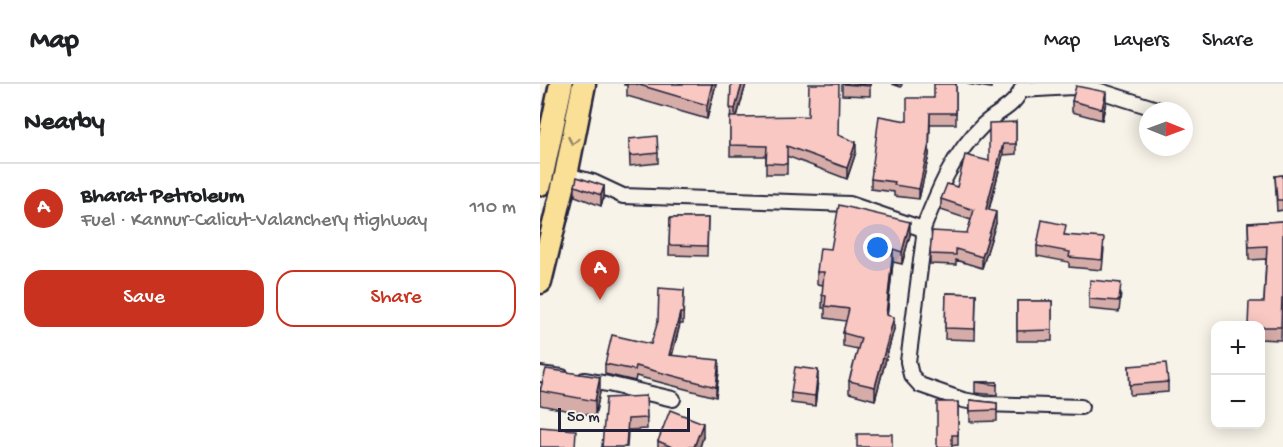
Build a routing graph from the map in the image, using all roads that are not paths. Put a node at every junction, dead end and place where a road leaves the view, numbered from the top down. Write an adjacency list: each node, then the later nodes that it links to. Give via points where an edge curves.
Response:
1 (561, 84): 6 (highway)
2 (584, 84): 5 (highway, one-way to 5)
3 (1023, 87): 4 (street, via 1097,90); 8 (street, via 1018,99 983,125 956,157)
4 (1139, 104)
5 (566, 175): 7 (highway); 8 (street, via 623,196 850,204)
6 (540, 182)
7 (548, 215): 9 (highway)
8 (923, 229): 12 (street, via 908,362 911,375 920,385 984,404)
9 (540, 282)
10 (540, 374): 11 (street)
11 (673, 399)
12 (1081, 407)

